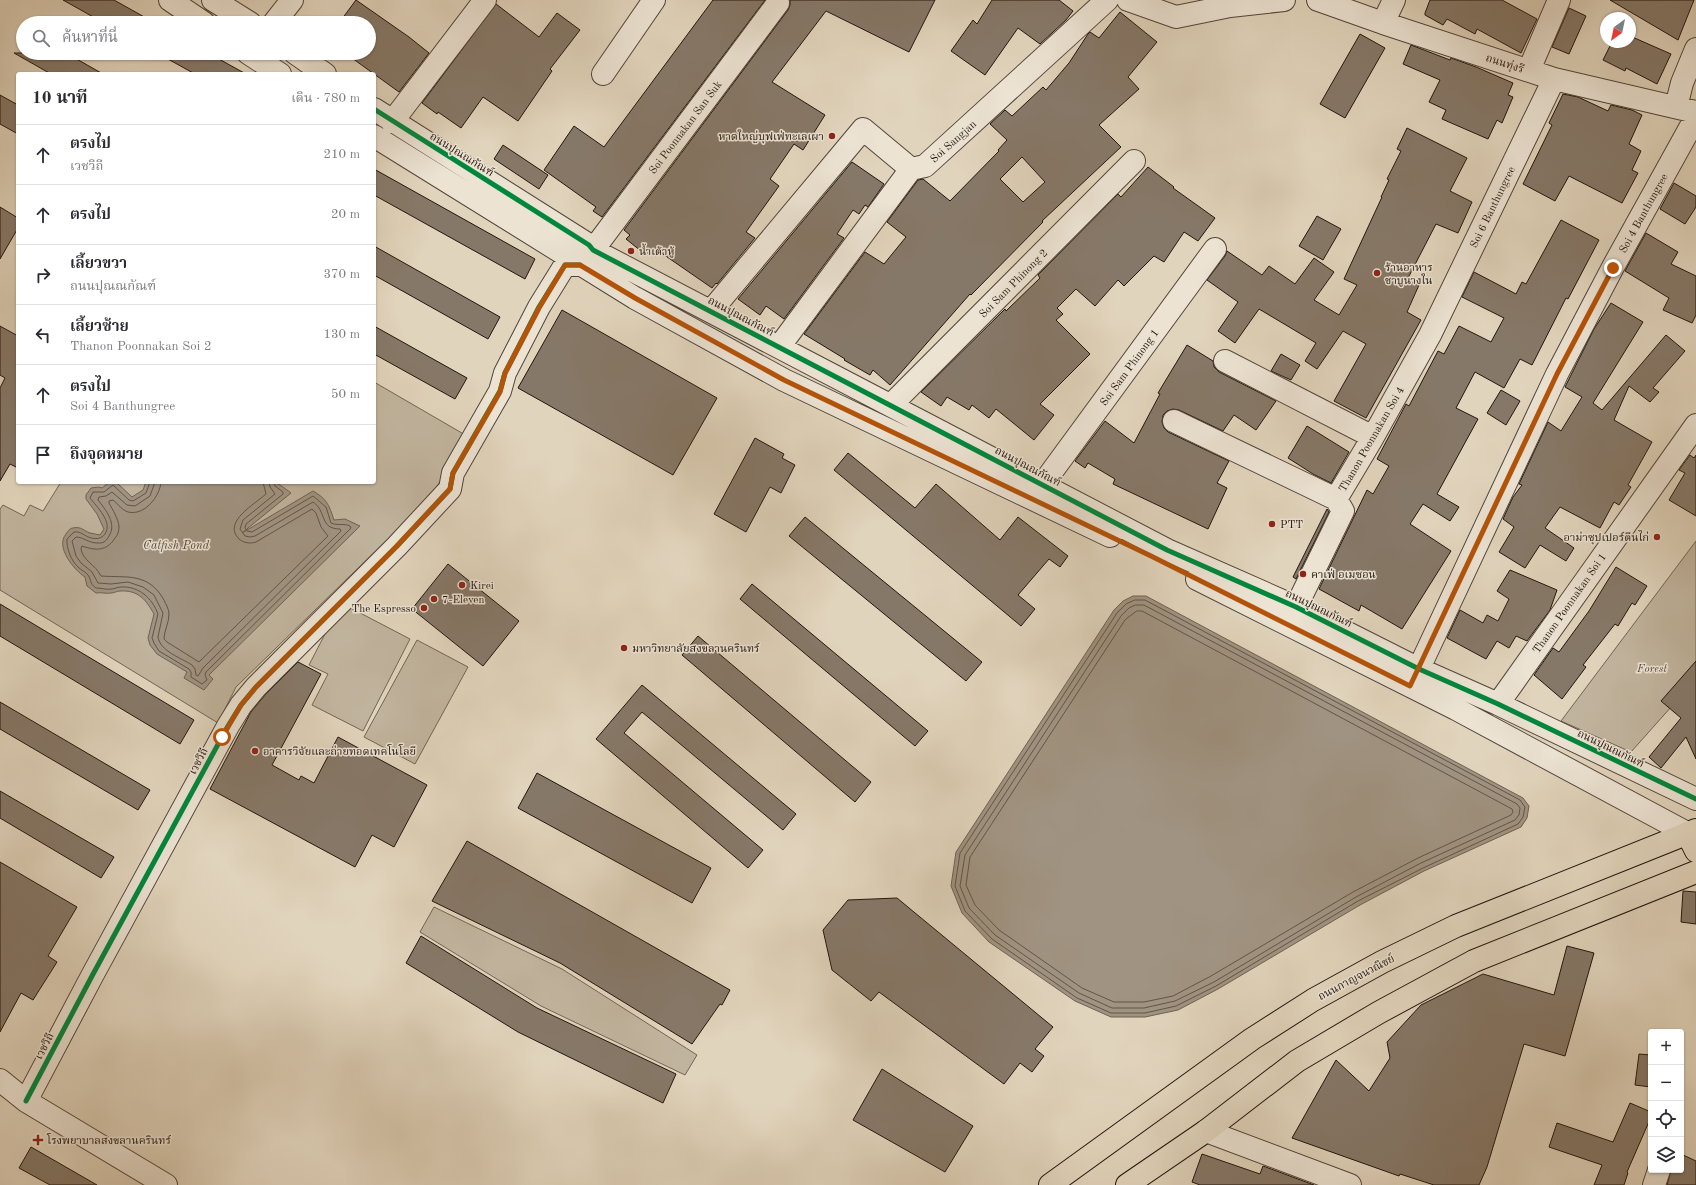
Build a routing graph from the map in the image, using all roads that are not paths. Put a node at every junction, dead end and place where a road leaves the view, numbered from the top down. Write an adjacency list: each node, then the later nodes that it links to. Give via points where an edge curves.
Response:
1 (170, 0): 15 (street)
2 (213, 0): 16 (street)
3 (292, 0): 17 (street)
4 (485, 0): 30 (street)
5 (654, 0): 25 (street)
6 (1107, 0): 33 (street, Soi Sangjan, via 925,166)
7 (1128, 0): 14 (street)
8 (1284, 0): 12 (street)
9 (1318, 0): 18 (street, ถนนทุ่งรี)
10 (1394, 0): 18 (street)
11 (1559, 0): 22 (street)
12 (1261, 1): 14 (street, via 1230,6)
13 (778, 3): 35 (street, Soi Poonnakan San Suk)
14 (1180, 8)
15 (194, 16)
16 (239, 16)
17 (279, 16)
18 (1383, 23): 22 (street, ถนนทุ่งรี)
19 (1696, 49): 27 (street, via 1682,83)
20 (260, 60): 23 (street)
21 (305, 60): 24 (street)
22 (1529, 70): 26 (street, ถนนทุ่งรี)
23 (277, 72)
24 (322, 72)
25 (603, 74)
26 (1554, 79): 27 (street, ถนนทุ่งรี); 37 (street, Soi 6 Banthungree)
27 (1686, 109)
28 (376, 110): 30 (street, ถนนปุณณกัณฑ์)
29 (1696, 117): 47 (street, Soi 4 Banthungree, via 1557,374)
30 (392, 122): 35 (street, ถนนปุณณกัณฑ์, via 588,245)
31 (376, 137): 35 (street, ถนนปุณณกัณฑ์)
32 (1134, 161): 40 (street, Soi Sam Phinong 2)
33 (911, 169): 36 (street, via 863,129); 38 (street)
34 (1215, 249): 44 (street, Soi Sam Phinong 1)
35 (587, 257): 36 (street, ถนนปุณณกัณฑ์); 47 (street, ถนนปุณณกัณฑ์, via 635,298 784,380 1151,556); 53 (street, เวชวิถี, via 565,265 539,308 505,373 500,392 453,473 450,489 241,705)
36 (710, 311): 38 (street, ถนนปุณณกัณฑ์)
37 (1430, 335): 43 (street, Thanon Poonnakan Soi 4)
38 (779, 347): 40 (street, ถนนปุณณกัณฑ์)
39 (1224, 361): 43 (street)
40 (891, 405): 44 (street, ถนนปุณณกัณฑ์)
41 (1174, 420): 45 (street)
42 (1696, 425): 48 (street, Thanon Poonnakan Soi 1)
43 (1373, 437): 45 (street, Thanon Poonnakan Soi 4)
44 (1042, 485): 46 (street, ถนนปุณณกัณฑ์, via 1167,550)
45 (1336, 499): 46 (street, Thanon Poonnakan Soi 4, via 1344,511)
46 (1296, 607): 47 (street, ถนนปุณณกัณฑ์)
47 (1414, 677): 48 (street, ถนนปุณณกัณฑ์); 50 (street, ถนนปุณณกัณฑ์)
48 (1498, 704): 49 (street, ถนนปุณณกัณฑ์)
49 (1696, 799)
50 (1693, 838): 57 (main road, ถนนกาญจนวณิชย์, via 1456,926 1382,962 1313,1000 1252,1039)
51 (1696, 872): 54 (main road, via 1474,962 1378,1013 1297,1061)
52 (0, 1080): 53 (street)
53 (26, 1101): 56 (street)
54 (1206, 1131): 58 (main road); 59 (street)
55 (1659, 1173): 60 (street)
56 (166, 1185)
57 (1050, 1185)
58 (1128, 1185)
59 (1350, 1185)
60 (1654, 1185)

